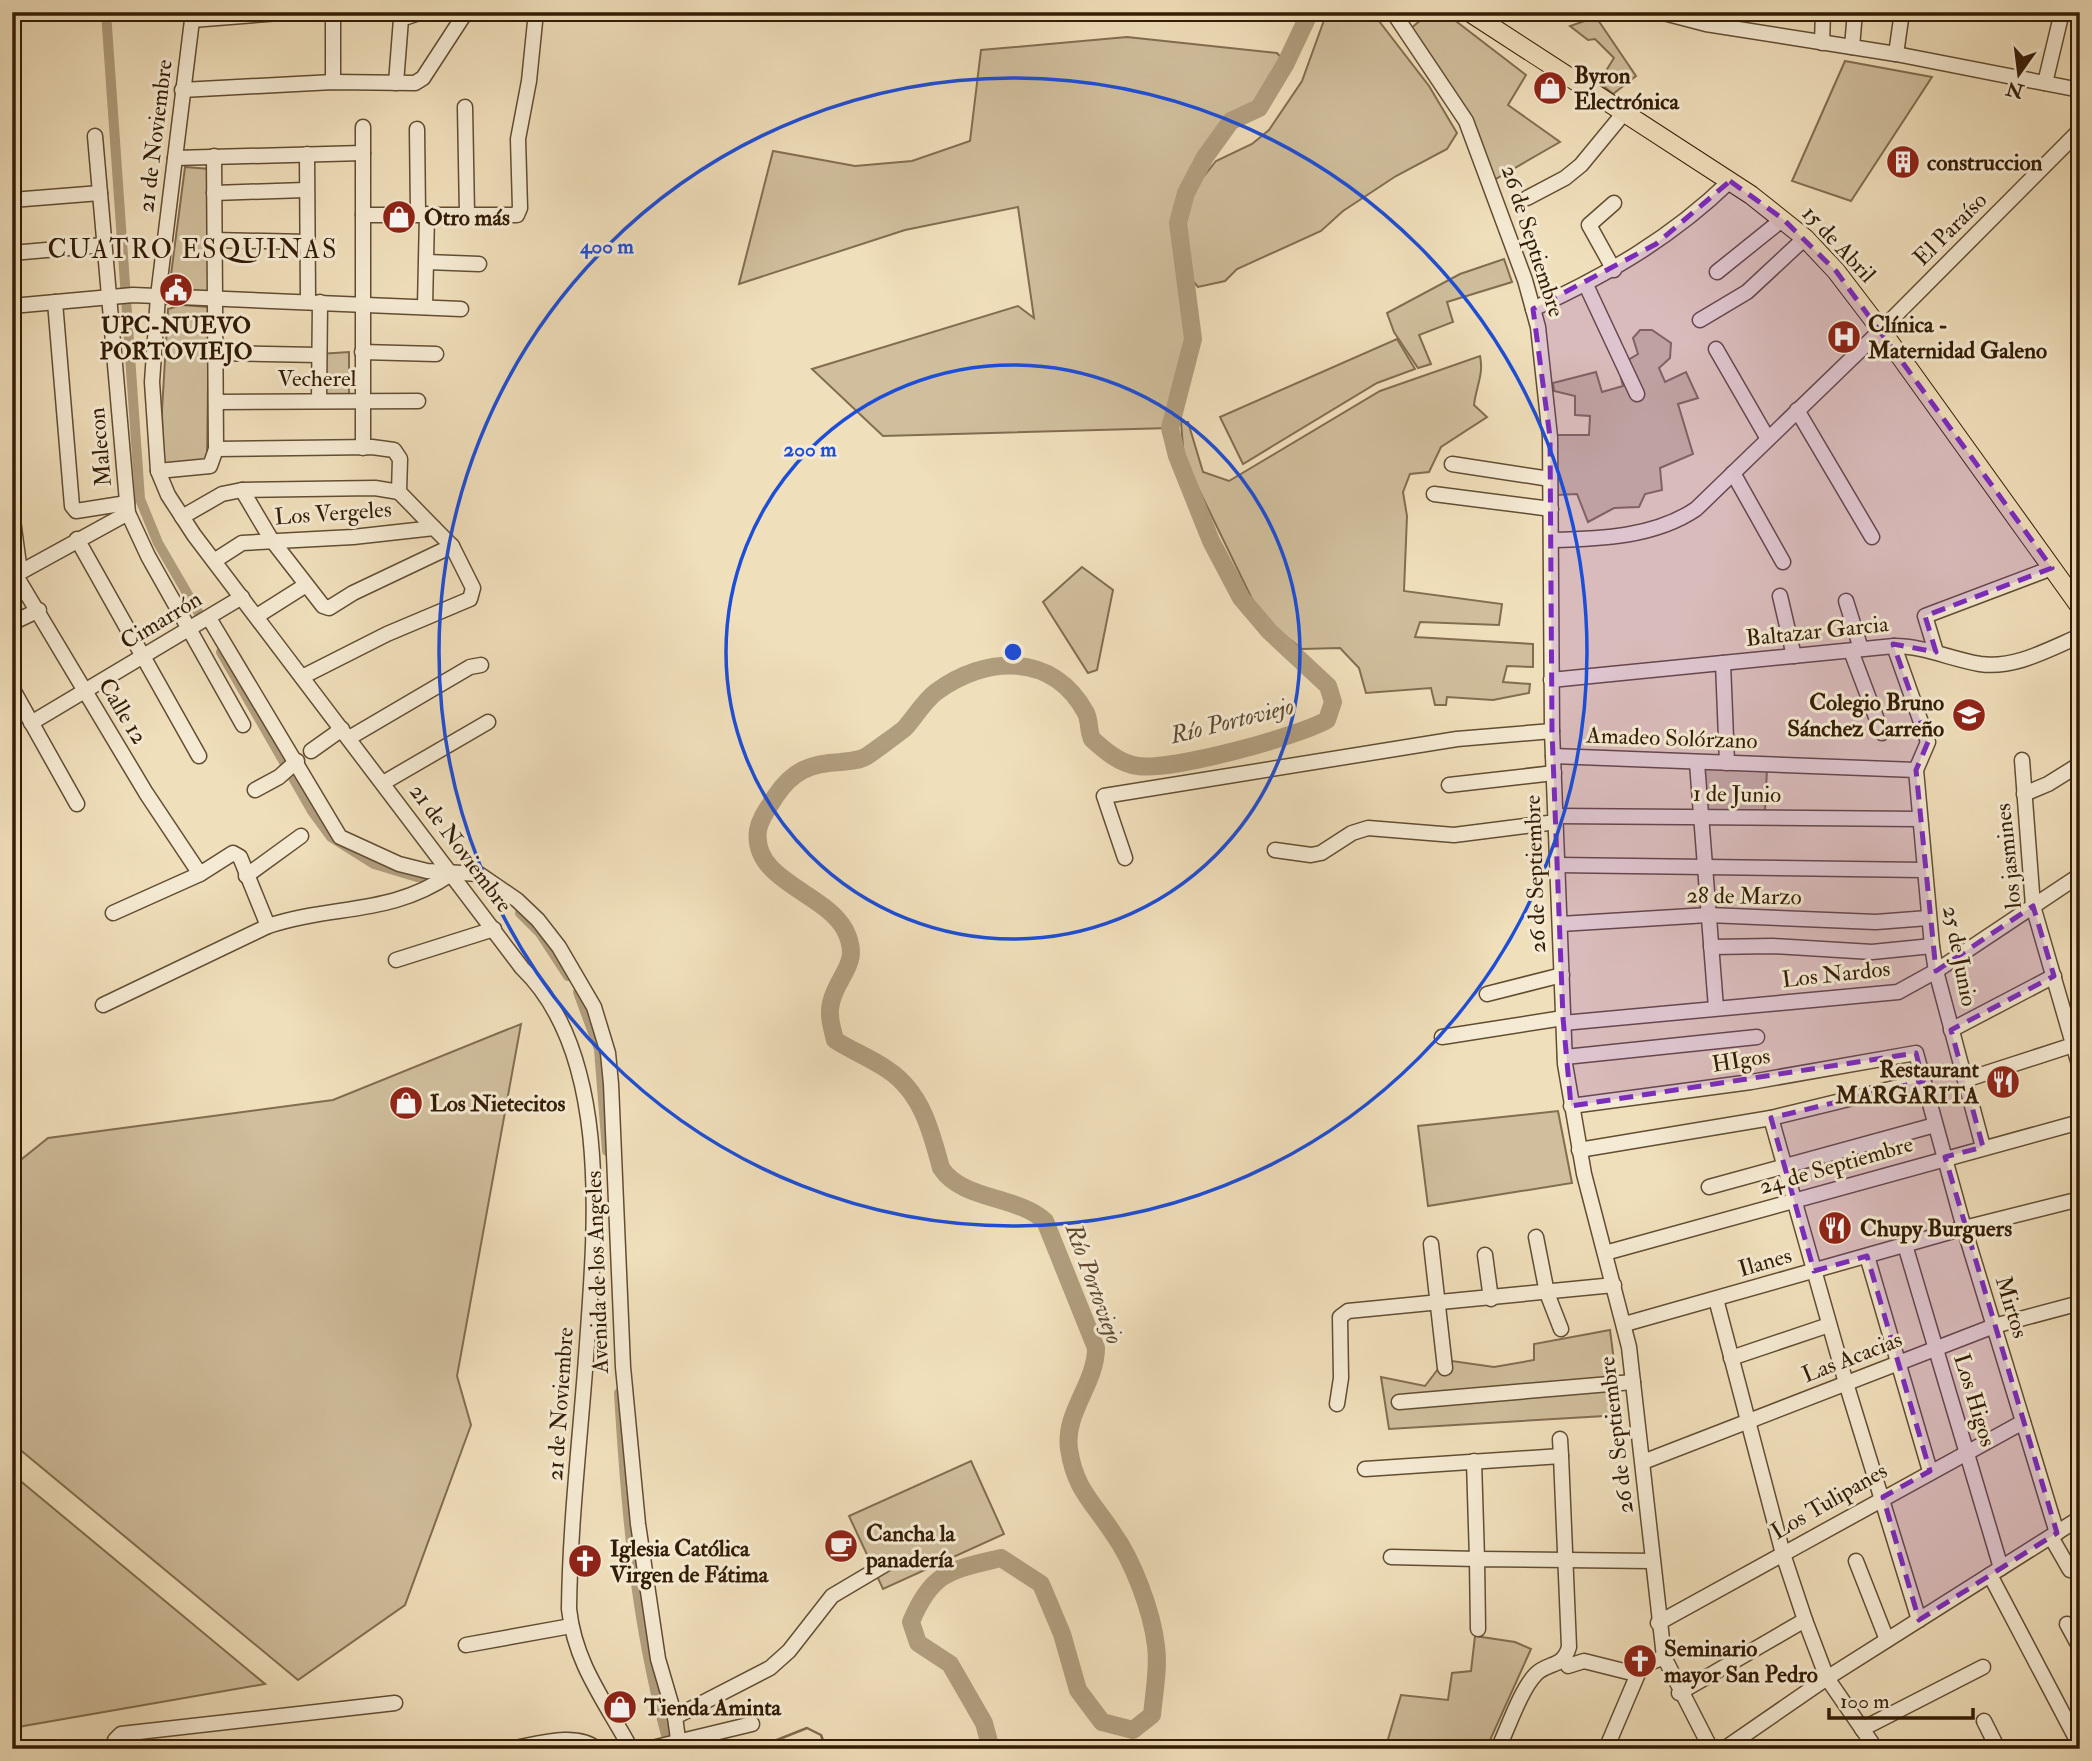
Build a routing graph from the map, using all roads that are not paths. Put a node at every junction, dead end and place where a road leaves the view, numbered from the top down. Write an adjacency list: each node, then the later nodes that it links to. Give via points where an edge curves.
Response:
1 (293, 12): 13 (street)
2 (333, 12): 17 (street)
3 (422, 12): 18 (street, via 401,19)
4 (466, 12): 18 (street, via 423,78)
5 (536, 12): 40 (street, via 518,139 520,208 517,215)
6 (1393, 12): 62 (street, 26 de Septiembre, via 1466,121)
7 (1469, 12): 23 (main road, 15 de Abril)
8 (1660, 12): 14 (street)
9 (1824, 12): 14 (street)
10 (1855, 12): 15 (street)
11 (1902, 12): 16 (street)
12 (2062, 12): 19 (street)
13 (192, 16): 20 (street, 21 de Noviembre)
14 (1822, 43): 15 (street)
15 (1852, 47): 16 (street)
16 (1896, 54): 19 (street)
17 (333, 82): 18 (street); 20 (street)
18 (396, 83)
19 (2045, 83): 21 (street)
20 (182, 90): 31 (street, 21 de Noviembre)
21 (2080, 90)
22 (466, 107): 40 (street)
23 (1623, 114): 32 (main road, 15 de Abril); 36 (street, via 1581,165)
24 (363, 128): 28 (street)
25 (418, 129): 39 (street)
26 (95, 136): 34 (street, Malecon)
27 (2077, 138): 64 (street, El Paraíso)
28 (363, 153): 29 (street); 41 (street)
29 (307, 154): 30 (street); 33 (street)
30 (214, 156): 31 (street); 35 (street)
31 (174, 158): 53 (street, 21 de Noviembre)
32 (1730, 181): 42 (main road, 15 de Abril); 50 (street, via 1656,244)
33 (305, 190): 35 (street); 45 (street)
34 (100, 193): 37 (street); 46 (street, Malecon)
35 (214, 193): 44 (street)
36 (1527, 198)
37 (12, 200)
38 (1614, 203): 50 (street, via 1589,225)
39 (423, 214): 40 (street); 41 (street); 48 (street)
40 (467, 214)
41 (363, 215): 58 (street)
42 (1783, 219): 43 (main road, 15 de Abril); 51 (street)
43 (1805, 238): 63 (street, via 1747,292); 64 (main road, 15 de Abril)
44 (214, 240): 45 (street); 55 (street)
45 (307, 242): 57 (street)
46 (104, 245): 47 (street); 54 (street, Malecon)
47 (12, 254)
48 (427, 262): 49 (street); 60 (street)
49 (479, 264)
50 (1614, 270): 52 (street)
51 (1717, 272)
52 (1586, 285): 62 (street); 70 (street)
53 (158, 296): 54 (street); 55 (street); 80 (street, 21 de Noviembre, via 152,382)
54 (113, 297): 56 (street); 86 (street, Malecon)
55 (214, 299): 57 (street); 67 (street)
56 (55, 302): 59 (street); 86 (street, via 72,506 76,511)
57 (314, 302): 58 (street); 69 (street)
58 (361, 303): 60 (street); 66 (street)
59 (12, 306)
60 (425, 307): 61 (street)
61 (461, 309)
62 (1533, 309): 82 (street, 26 de Septiembre, via 1546,386)
63 (1700, 320)
64 (1881, 330): 75 (street, El Paraíso); 98 (main road, 15 de Abril)
65 (1716, 349): 76 (street)
66 (362, 352): 68 (street); 72 (street)
67 (215, 353): 69 (street); 74 (street)
68 (436, 354)
69 (318, 355): 71 (street)
70 (1637, 394)
71 (319, 399): 72 (street, Vecherel); 74 (street, Vecherel)
72 (363, 401): 73 (street, Vecherel); 77 (street)
73 (418, 401)
74 (216, 402): 78 (street)
75 (1797, 410): 76 (street, El Paraíso); 91 (street)
76 (1768, 439): 81 (street, El Paraíso)
77 (363, 448): 78 (street); 84 (street, via 398,453)
78 (216, 449): 80 (street, via 210,466)
79 (1452, 464): 82 (street)
80 (158, 471): 89 (street, 21 de Noviembre)
81 (1733, 473): 94 (street, El Paraíso, via 1675,522 1625,534); 97 (street)
82 (1550, 479): 87 (street, 26 de Septiembre)
83 (242, 490): 84 (street, via 375,488); 89 (street, via 222,494); 93 (street)
84 (399, 492): 90 (street)
85 (1434, 494): 87 (street)
86 (127, 508): 92 (street); 108 (street, Malecon, via 138,538)
87 (1551, 509): 94 (street, 26 de Septiembre)
88 (12, 513): 99 (street)
89 (182, 517): 96 (street, 21 de Noviembre)
90 (434, 528): 93 (street, Los Vergeles, via 354,537); 95 (street)
91 (1872, 537)
92 (77, 539): 99 (street); 114 (street)
93 (271, 539): 96 (street, Los Vergeles, via 242,543); 100 (street)
94 (1552, 540): 118 (street, 26 de Septiembre)
95 (452, 546): 100 (street, via 329,608); 117 (street, via 473,588 470,599)
96 (214, 561): 102 (street, 21 de Noviembre)
97 (1783, 562)
98 (2052, 568): 104 (main road, 15 de Abril); 112 (street, via 1925,616)
99 (16, 572): 105 (street, Calle 12)
100 (306, 585): 106 (street)
101 (1780, 596): 113 (street)
102 (242, 597): 106 (street, 21 de Noviembre); 108 (street, Cimarrón)
103 (1846, 601): 111 (street)
104 (2080, 607)
105 (38, 610): 107 (street); 120 (street, Calle 12)
106 (257, 616): 117 (street, 21 de Noviembre)
107 (12, 623)
108 (200, 624): 114 (street, Cimarrón); 123 (street, Malecon); 133 (street, Avenida de los Angeles)
109 (2080, 636): 112 (street, Baltazar Garcia, via 2000,664)
110 (1894, 646): 111 (street, Baltazar Garcia); 112 (street, Baltazar Garcia); 135 (street, via 1928,742)
111 (1856, 650): 113 (street, Baltazar Garcia); 126 (street)
112 (1936, 652)
113 (1794, 656): 115 (street, Baltazar Garcia)
114 (142, 658): 120 (street, Cimarrón); 129 (street)
115 (1723, 663): 118 (street, Baltazar Garcia); 132 (street)
116 (481, 665): 125 (street)
117 (302, 677): 125 (street, 21 de Noviembre)
118 (1551, 680): 124 (street, 26 de Septiembre)
119 (12, 688): 122 (street)
120 (84, 691): 122 (street, Cimarrón); 151 (street, Calle 12)
121 (488, 722): 137 (street)
122 (31, 723): 141 (street)
123 (243, 725)
124 (1552, 731): 128 (street, 26 de Septiembre); 147 (street, via 1457,739 1104,796)
125 (345, 733): 127 (street); 137 (street, 21 de Noviembre)
126 (1882, 733)
127 (311, 751)
128 (1553, 756): 131 (street, Amadeo Solórzano); 136 (street, 26 de Septiembre)
129 (199, 757)
130 (2022, 760): 140 (street, los jasmines)
131 (1697, 763): 132 (street, Amadeo Solórzano); 142 (street)
132 (1727, 763): 135 (street, Amadeo Solórzano)
133 (294, 764): 139 (street); 152 (street, Avenida de los Angeles, via 340,837 398,864)
134 (2080, 764): 140 (street, via 2049,785)
135 (1916, 770): 144 (street, 25 de Junio)
136 (1554, 773): 138 (street); 143 (street, 26 de Septiembre)
137 (383, 783): 152 (street, 21 de Noviembre)
138 (1449, 785)
139 (255, 790)
140 (2024, 794): 155 (street, los jasmines)
141 (77, 804)
142 (1700, 816): 143 (street, 1 de Junio); 144 (street, 1 de Junio); 149 (street)
143 (1556, 819): 146 (street, 1 de Junio, via 1454,835 1368,828 1321,853); 148 (street, 26 de Septiembre)
144 (1918, 819): 150 (street, 25 de Junio)
145 (300, 836): 154 (street)
146 (1275, 850)
147 (1125, 858)
148 (1558, 865): 149 (street); 159 (street, 26 de Septiembre)
149 (1704, 865): 150 (street); 157 (street)
150 (1923, 870): 158 (street, 25 de Junio)
151 (200, 874): 154 (street, via 233,853 240,857); 156 (street)
152 (451, 874): 160 (street, via 423,892 392,903); 161 (street, 21 de Noviembre); 199 (street, Avenida de los Angeles, via 479,874 517,900 559,947 594,1007 608,1052)
153 (2080, 874): 155 (street, Los Nardos)
154 (246, 876): 160 (street)
155 (2033, 906): 165 (street, Los Nardos); 167 (street, los jasmines)
156 (113, 914)
157 (1708, 915): 158 (street, 28 de Marzo, via 1876,922); 159 (street, 28 de Marzo); 163 (street)
158 (1928, 918): 162 (street, 25 de Junio)
159 (1560, 924): 166 (street, 26 de Septiembre)
160 (268, 926): 169 (street)
161 (494, 929): 164 (street); 199 (street, 21 de Noviembre, via 540,985 571,1048)
162 (1932, 946): 163 (street, via 1872,951); 165 (street, 25 de Junio)
163 (1711, 947): 170 (street)
164 (396, 960)
165 (1936, 971): 170 (street, Los Nardos, via 1889,994); 172 (street, 25 de Junio)
166 (1562, 975): 168 (street); 171 (street, 26 de Septiembre)
167 (2054, 976): 172 (street); 175 (street, los jasmines)
168 (1487, 994)
169 (103, 1005)
170 (1716, 1008): 171 (street, Los Nardos)
171 (1563, 1021): 173 (street, Los Nardos); 177 (street, 26 de Septiembre)
172 (1951, 1030): 179 (street, 25 de Junio)
173 (1442, 1037)
174 (1757, 1037): 177 (street)
175 (2073, 1045): 178 (street, los jasmines); 179 (street)
176 (1916, 1053): 180 (street, Mirtos); 181 (street, HIgos, via 1751,1082)
177 (1565, 1057): 181 (street, 26 de Septiembre)
178 (2080, 1068)
179 (1965, 1080): 185 (street, 25 de Junio)
180 (1923, 1081): 182 (street); 184 (street, Mirtos)
181 (1572, 1106): 186 (street, 26 de Septiembre)
182 (1772, 1118): 186 (street); 188 (street)
183 (2080, 1122): 185 (street, 24 de Septiembre)
184 (1935, 1125): 187 (street, Mirtos); 188 (street)
185 (1983, 1147): 187 (street, 24 de Septiembre)
186 (1579, 1150): 196 (street, 26 de Septiembre)
187 (1945, 1157): 191 (street, 24 de Septiembre); 192 (street, Mirtos)
188 (1786, 1164): 189 (street); 191 (street)
189 (1709, 1187)
190 (2080, 1199): 192 (street, Ilanes)
191 (1796, 1201): 196 (street, 24 de Septiembre); 200 (street)
192 (1964, 1228): 195 (street, Ilanes); 209 (street, Mirtos)
193 (1536, 1237): 202 (street)
194 (1431, 1244): 206 (street)
195 (1905, 1245): 198 (street, Ilanes); 211 (street, Los Higos)
196 (1605, 1253): 201 (street, 26 de Septiembre)
197 (1485, 1255): 203 (street)
198 (1867, 1256): 200 (street, Ilanes); 213 (street)
199 (608, 1259): 244 (street, 21 de Noviembre, via 569,1587); 256 (street, Avenida de los Angeles, via 643,1567 658,1659)
200 (1814, 1271): 204 (street, Ilanes); 208 (street)
201 (1614, 1285): 202 (street); 207 (street, 26 de Septiembre)
202 (1547, 1293): 203 (street); 210 (street)
203 (1491, 1299): 206 (street)
204 (1716, 1299): 207 (street, Ilanes); 212 (street)
205 (2080, 1303): 209 (street, Las Acacias)
206 (1438, 1305): 214 (street); 218 (street, via 1348,1311 1340,1317)
207 (1625, 1324): 215 (street, 26 de Septiembre)
208 (1829, 1325): 212 (street); 216 (street)
209 (1994, 1326): 211 (street, Las Acacias); 220 (street, Mirtos)
210 (1561, 1329)
211 (1936, 1349): 213 (street, Las Acacias); 222 (street, Los Higos)
212 (1731, 1358): 219 (street)
213 (1897, 1363): 216 (street, Las Acacias); 227 (street)
214 (1445, 1367)
215 (1633, 1381): 217 (street); 225 (street, 26 de Septiembre)
216 (1846, 1382): 219 (street, Las Acacias); 228 (street)
217 (1399, 1402)
218 (1337, 1404)
219 (1748, 1422): 225 (street, Las Acacias); 231 (street)
220 (2023, 1422): 222 (street, Los Tulipanes); 230 (street, Mirtos)
221 (1560, 1439): 223 (street)
222 (1967, 1451): 227 (street, Los Tulipanes); 239 (street, Los Higos)
223 (1561, 1455): 224 (street); 234 (street)
224 (1474, 1461): 226 (street); 233 (street)
225 (1643, 1462): 236 (street, 26 de Septiembre)
226 (1365, 1469)
227 (1930, 1471): 228 (street, Los Tulipanes)
228 (1882, 1497): 231 (street, Los Tulipanes); 241 (street)
229 (2080, 1518): 230 (street)
230 (2054, 1535): 238 (street, Mirtos); 239 (street)
231 (1783, 1554): 240 (street); 242 (street, Los Tulipanes)
232 (1391, 1557): 233 (street)
233 (1477, 1559): 234 (street); 245 (street)
234 (1567, 1560): 236 (street); 267 (street, via 1566,1655 1553,1667 1537,1672)
235 (1856, 1561): 246 (street)
236 (1652, 1562): 242 (street, 26 de Septiembre)
237 (886, 1563): 256 (street, via 832,1596 770,1668)
238 (2070, 1570)
239 (1995, 1572): 241 (street); 261 (street, Los Higos)
240 (1805, 1620): 253 (street); 254 (street)
241 (1920, 1620): 246 (street)
242 (1658, 1623): 249 (street, 26 de Septiembre)
243 (2067, 1624): 248 (street)
244 (571, 1626): 247 (street); 265 (street, 21 de Noviembre, via 586,1674)
245 (1478, 1629)
246 (1888, 1640): 253 (street)
247 (466, 1645)
248 (2080, 1648)
249 (1664, 1657): 252 (street); 254 (street, 26 de Septiembre)
250 (1568, 1666): 252 (street, via 1584,1661 1615,1670)
251 (1983, 1667): 259 (street)
252 (1640, 1669): 268 (street)
253 (1827, 1678): 259 (street); 270 (street)
254 (1679, 1692): 269 (street, 26 de Septiembre)
255 (395, 1703): 262 (street, via 121,1734 115,1740)
256 (675, 1717): 260 (street, Avenida de los Angeles)
257 (1984, 1721): 272 (street)
258 (752, 1724): 260 (street)
259 (1862, 1729): 271 (street)
260 (678, 1739): 266 (street)
261 (2080, 1746)
262 (116, 1749)
263 (510, 1749): 264 (street, via 583,1740)
264 (597, 1749)
265 (631, 1749)
266 (648, 1749)
267 (1498, 1749)
268 (1606, 1749)
269 (1711, 1749)
270 (1724, 1749)
271 (1876, 1749)
272 (1998, 1749)

